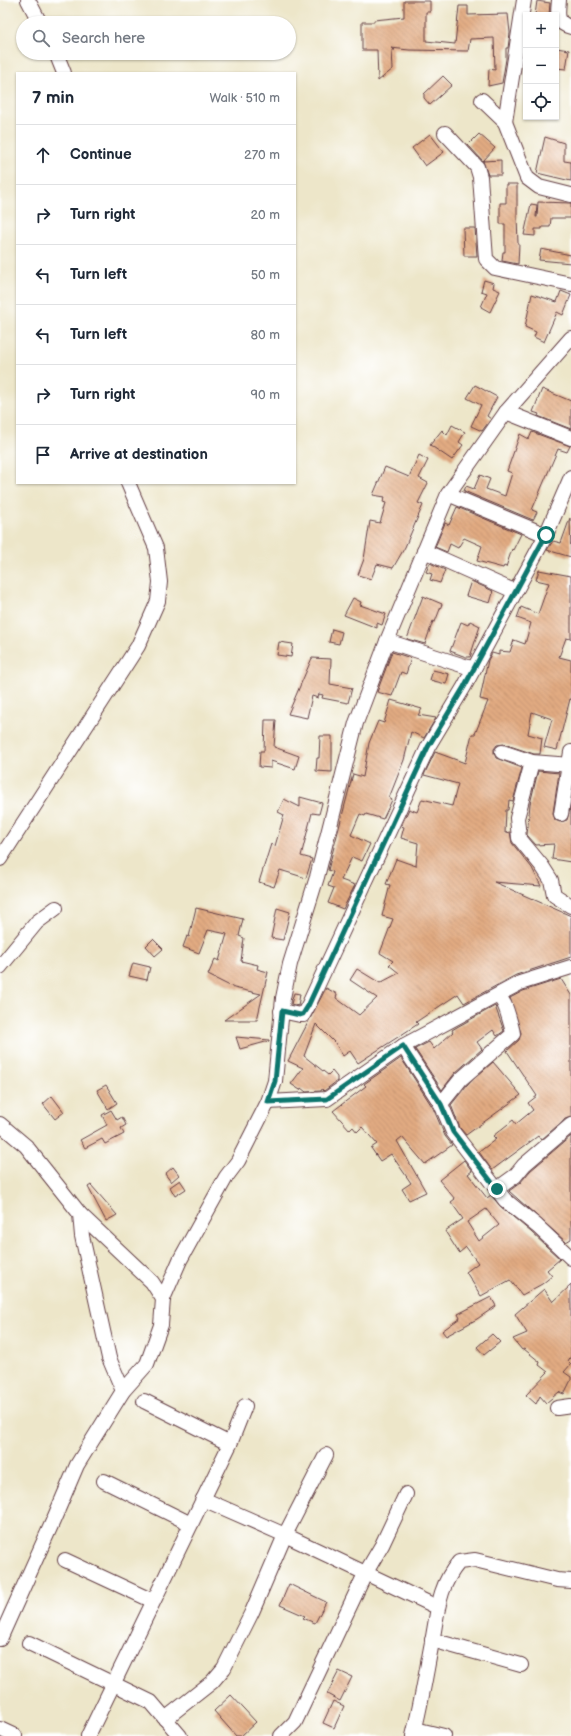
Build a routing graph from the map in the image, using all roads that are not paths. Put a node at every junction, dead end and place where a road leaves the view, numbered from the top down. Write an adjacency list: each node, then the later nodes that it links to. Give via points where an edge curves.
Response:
1 (28, 0): 4 (street)
2 (524, 0): 9 (street)
3 (559, 0): 5 (street, via 558,19 563,25)
4 (36, 16)
5 (571, 27)
6 (59, 60): 7 (street)
7 (64, 72)
8 (482, 100): 9 (street)
9 (505, 122): 11 (street, via 527,178 539,187)
10 (445, 133): 12 (street, via 477,167 480,177 486,259 495,268)
11 (571, 195)
12 (571, 284)
13 (571, 338): 14 (street)
14 (506, 412): 15 (street); 18 (street)
15 (571, 438)
16 (571, 477): 19 (street)
17 (128, 484): 28 (street, via 156,548 160,582 158,601 138,646)
18 (448, 494): 19 (street); 20 (street)
19 (546, 535): 21 (street)
20 (424, 551): 21 (street); 22 (street)
21 (514, 591): 23 (street)
22 (387, 641): 23 (street); 34 (street, via 356,723 317,877 290,964)
23 (474, 669): 34 (street, via 428,747 308,1006 300,1015)
24 (502, 752): 26 (street)
25 (570, 761): 26 (street); 27 (street)
26 (532, 762): 29 (street, via 517,818 520,838 551,880 554,895)
27 (561, 814)
28 (0, 859)
29 (571, 906)
30 (56, 908): 31 (street, via 37,922)
31 (0, 967)
32 (571, 967): 33 (street, via 520,983)
33 (499, 995): 35 (street); 37 (street, via 506,1006 513,1034 461,1079)
34 (282, 1011): 36 (street, via 275,1081)
35 (403, 1046): 36 (street, via 327,1099); 37 (street)
36 (268, 1102): 43 (street, via 238,1161 223,1182 180,1260)
37 (441, 1104): 40 (street, via 453,1132)
38 (0, 1124): 41 (street, via 26,1146)
39 (571, 1125): 40 (street)
40 (497, 1189): 42 (street, via 505,1200)
41 (80, 1214): 43 (street, via 152,1282); 44 (street, via 82,1236 109,1358)
42 (571, 1258)
43 (163, 1299): 44 (street, via 161,1325 147,1364)
44 (123, 1391): 61 (street, via 77,1465)
45 (144, 1401): 49 (street)
46 (245, 1406): 49 (street)
47 (571, 1406): 48 (street)
48 (557, 1408)
49 (230, 1444): 53 (street)
50 (326, 1455): 55 (street)
51 (104, 1482): 54 (street)
52 (406, 1494): 57 (street)
53 (203, 1499): 54 (street); 55 (street)
54 (191, 1524): 59 (street)
55 (285, 1535): 57 (street); 66 (street, via 252,1612 224,1668 212,1682)
56 (66, 1560): 59 (street)
57 (366, 1574): 60 (street); 72 (street, via 294,1722)
58 (571, 1581): 60 (street, via 474,1560 459,1562 449,1574)
59 (153, 1601): 65 (street)
60 (437, 1607): 62 (street)
61 (0, 1639)
62 (432, 1640): 64 (street); 68 (street)
63 (30, 1643): 65 (street)
64 (521, 1665)
65 (113, 1683): 66 (street, via 151,1702); 71 (street)
66 (165, 1719): 69 (street)
67 (0, 1729): 70 (street)
68 (414, 1732): 73 (street)
69 (177, 1735)
70 (15, 1736)
71 (88, 1736)
72 (281, 1736)
73 (444, 1736)

